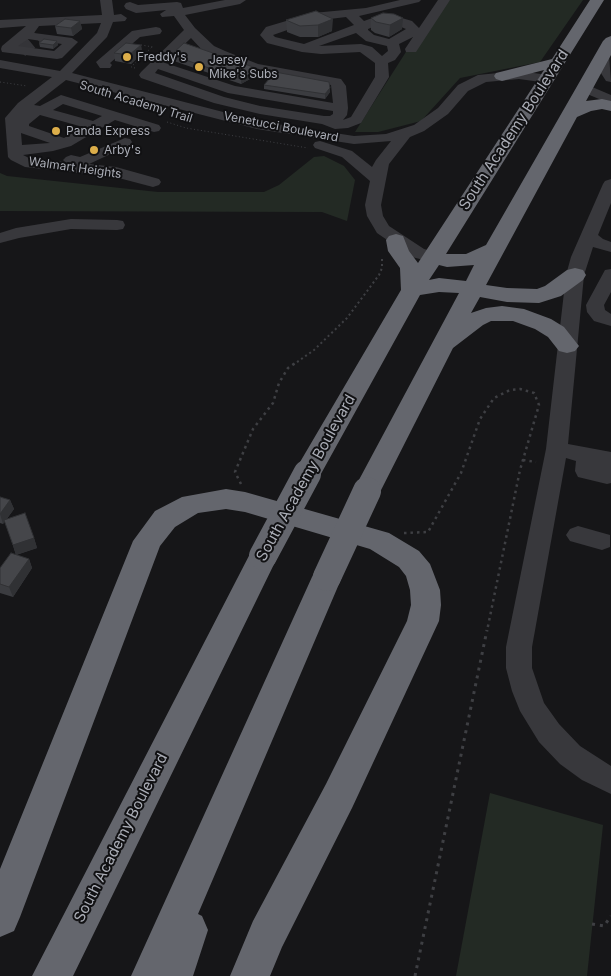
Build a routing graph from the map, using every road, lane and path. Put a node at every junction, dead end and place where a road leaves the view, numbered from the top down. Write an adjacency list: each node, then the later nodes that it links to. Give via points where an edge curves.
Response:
1 (106, 0): 11 (street)
2 (240, 0): 8 (street)
3 (415, 0): 9 (street)
4 (444, 0): 24 (street, via 402,63)
5 (597, 0): 34 (highway, South Academy Boulevard)
6 (130, 6): 8 (street, via 136,9 177,6)
7 (84, 9): 10 (street)
8 (180, 15): 11 (street); 14 (street)
9 (346, 16): 13 (street); 22 (street, via 313,17 266,34 270,40)
10 (36, 19): 11 (street); 12 (street); 16 (street)
11 (108, 19): 32 (street, Walmart Heights, via 103,34)
12 (0, 24)
13 (361, 26): 17 (street, via 362,32); 19 (street, via 381,19 408,24 412,29 409,34); 22 (street)
14 (191, 31): 26 (street); 28 (street, via 213,51)
15 (149, 32): 27 (street)
16 (24, 35)
17 (370, 38): 19 (street); 24 (street)
18 (611, 41): 23 (highway, South Academy Boulevard)
19 (390, 43): 24 (street, via 395,52)
20 (137, 45): 21 (path)
21 (152, 47)
22 (302, 48): 24 (street, via 360,48)
23 (603, 55): 33 (street); 34 (highway, South Academy Boulevard)
24 (382, 63): 46 (street, via 382,77 356,120 336,125)
25 (0, 64): 32 (street, Venetucci Boulevard)
26 (156, 64): 30 (street); 35 (street)
27 (105, 65)
28 (269, 70): 35 (street); 40 (street, via 336,82 340,86)
29 (0, 72): 32 (street, Venetucci Boulevard)
30 (146, 75): 36 (street); 37 (street)
31 (502, 76): 34 (highway); 50 (street, Venetucci Boulevard, via 482,78 463,88 431,121)
32 (59, 78): 36 (street, Venetucci Boulevard, via 77,85); 42 (street, Walmart Heights)
33 (611, 78)
34 (565, 79): 38 (street); 41 (highway, South Academy Boulevard); 66 (highway, South Academy Boulevard)
35 (233, 90): 37 (street); 40 (street)
36 (133, 96): 43 (street, Venetucci Boulevard); 45 (street, Venetucci Boulevard)
37 (219, 100): 43 (street); 46 (street)
38 (611, 100)
39 (611, 106): 41 (highway, via 602,104)
40 (341, 108): 46 (street, via 340,115 334,120)
41 (573, 109): 65 (highway, South Academy Boulevard)
42 (34, 111): 44 (street, via 61,99); 49 (street); 52 (street, via 23,120 23,129); 54 (street, Walmart Heights, via 12,118)
43 (202, 111): 48 (street, Venetucci Boulevard)
44 (114, 115): 47 (street); 49 (street)
45 (189, 120): 48 (street); 57 (street, Venetucci Boulevard, via 328,146 347,154)
46 (324, 120)
47 (158, 123): 53 (path, South Academy Trail)
48 (257, 124): 50 (street, Venetucci Boulevard, via 354,140)
49 (100, 128): 51 (street); 52 (street)
50 (405, 134): 57 (street, via 381,163)
51 (130, 140): 52 (street, via 81,162 69,159); 56 (street)
52 (70, 145): 54 (street); 55 (street)
53 (312, 149)
54 (15, 150): 55 (street, Walmart Heights, via 16,157 25,162)
55 (46, 164): 56 (street, Walmart Heights)
56 (87, 168): 58 (street, Walmart Heights)
57 (378, 180): 63 (street, via 373,205)
58 (153, 182)
59 (611, 184): 61 (street)
60 (117, 225): 62 (street, via 71,224)
61 (589, 236): 64 (street, via 596,243); 68 (street)
62 (0, 238)
63 (389, 246): 66 (street); 70 (highway, via 399,251 412,268); 71 (path, via 382,268)
64 (611, 247)
65 (490, 255): 66 (highway, via 447,261); 69 (highway, South Academy Boulevard); 72 (highway, via 490,272 497,281)
66 (432, 257): 70 (highway, South Academy Boulevard)
67 (611, 274): 73 (street, via 596,305 596,312)
68 (575, 275): 72 (highway, via 553,291); 74 (street)
69 (472, 288): 70 (highway, via 439,285); 72 (highway); 75 (highway, South Academy Boulevard)
70 (412, 290): 85 (highway, South Academy Boulevard, bridge, via 263,556)
71 (366, 292)
72 (525, 297)
73 (611, 320)
74 (567, 346): 75 (highway, via 556,332 543,324 502,313 486,314 474,320); 76 (street)
75 (441, 348): 80 (highway, South Academy Boulevard, bridge, via 367,491)
76 (557, 449): 77 (street); 81 (street, via 519,647 519,668 534,711 549,733 570,755)
77 (602, 459)
78 (578, 535): 79 (street)
79 (602, 541)
80 (246, 758): 86 (highway, South Academy Boulevard); 87 (highway)
81 (611, 780)
82 (611, 916): 84 (path, via 604,926)
83 (0, 917): 88 (highway, via 147,541 165,519 192,504 226,499 245,502 379,541 395,549 419,572 426,605 423,621 267,935)
84 (592, 924)
85 (52, 976)
86 (151, 976)
87 (173, 976)
88 (250, 976)

